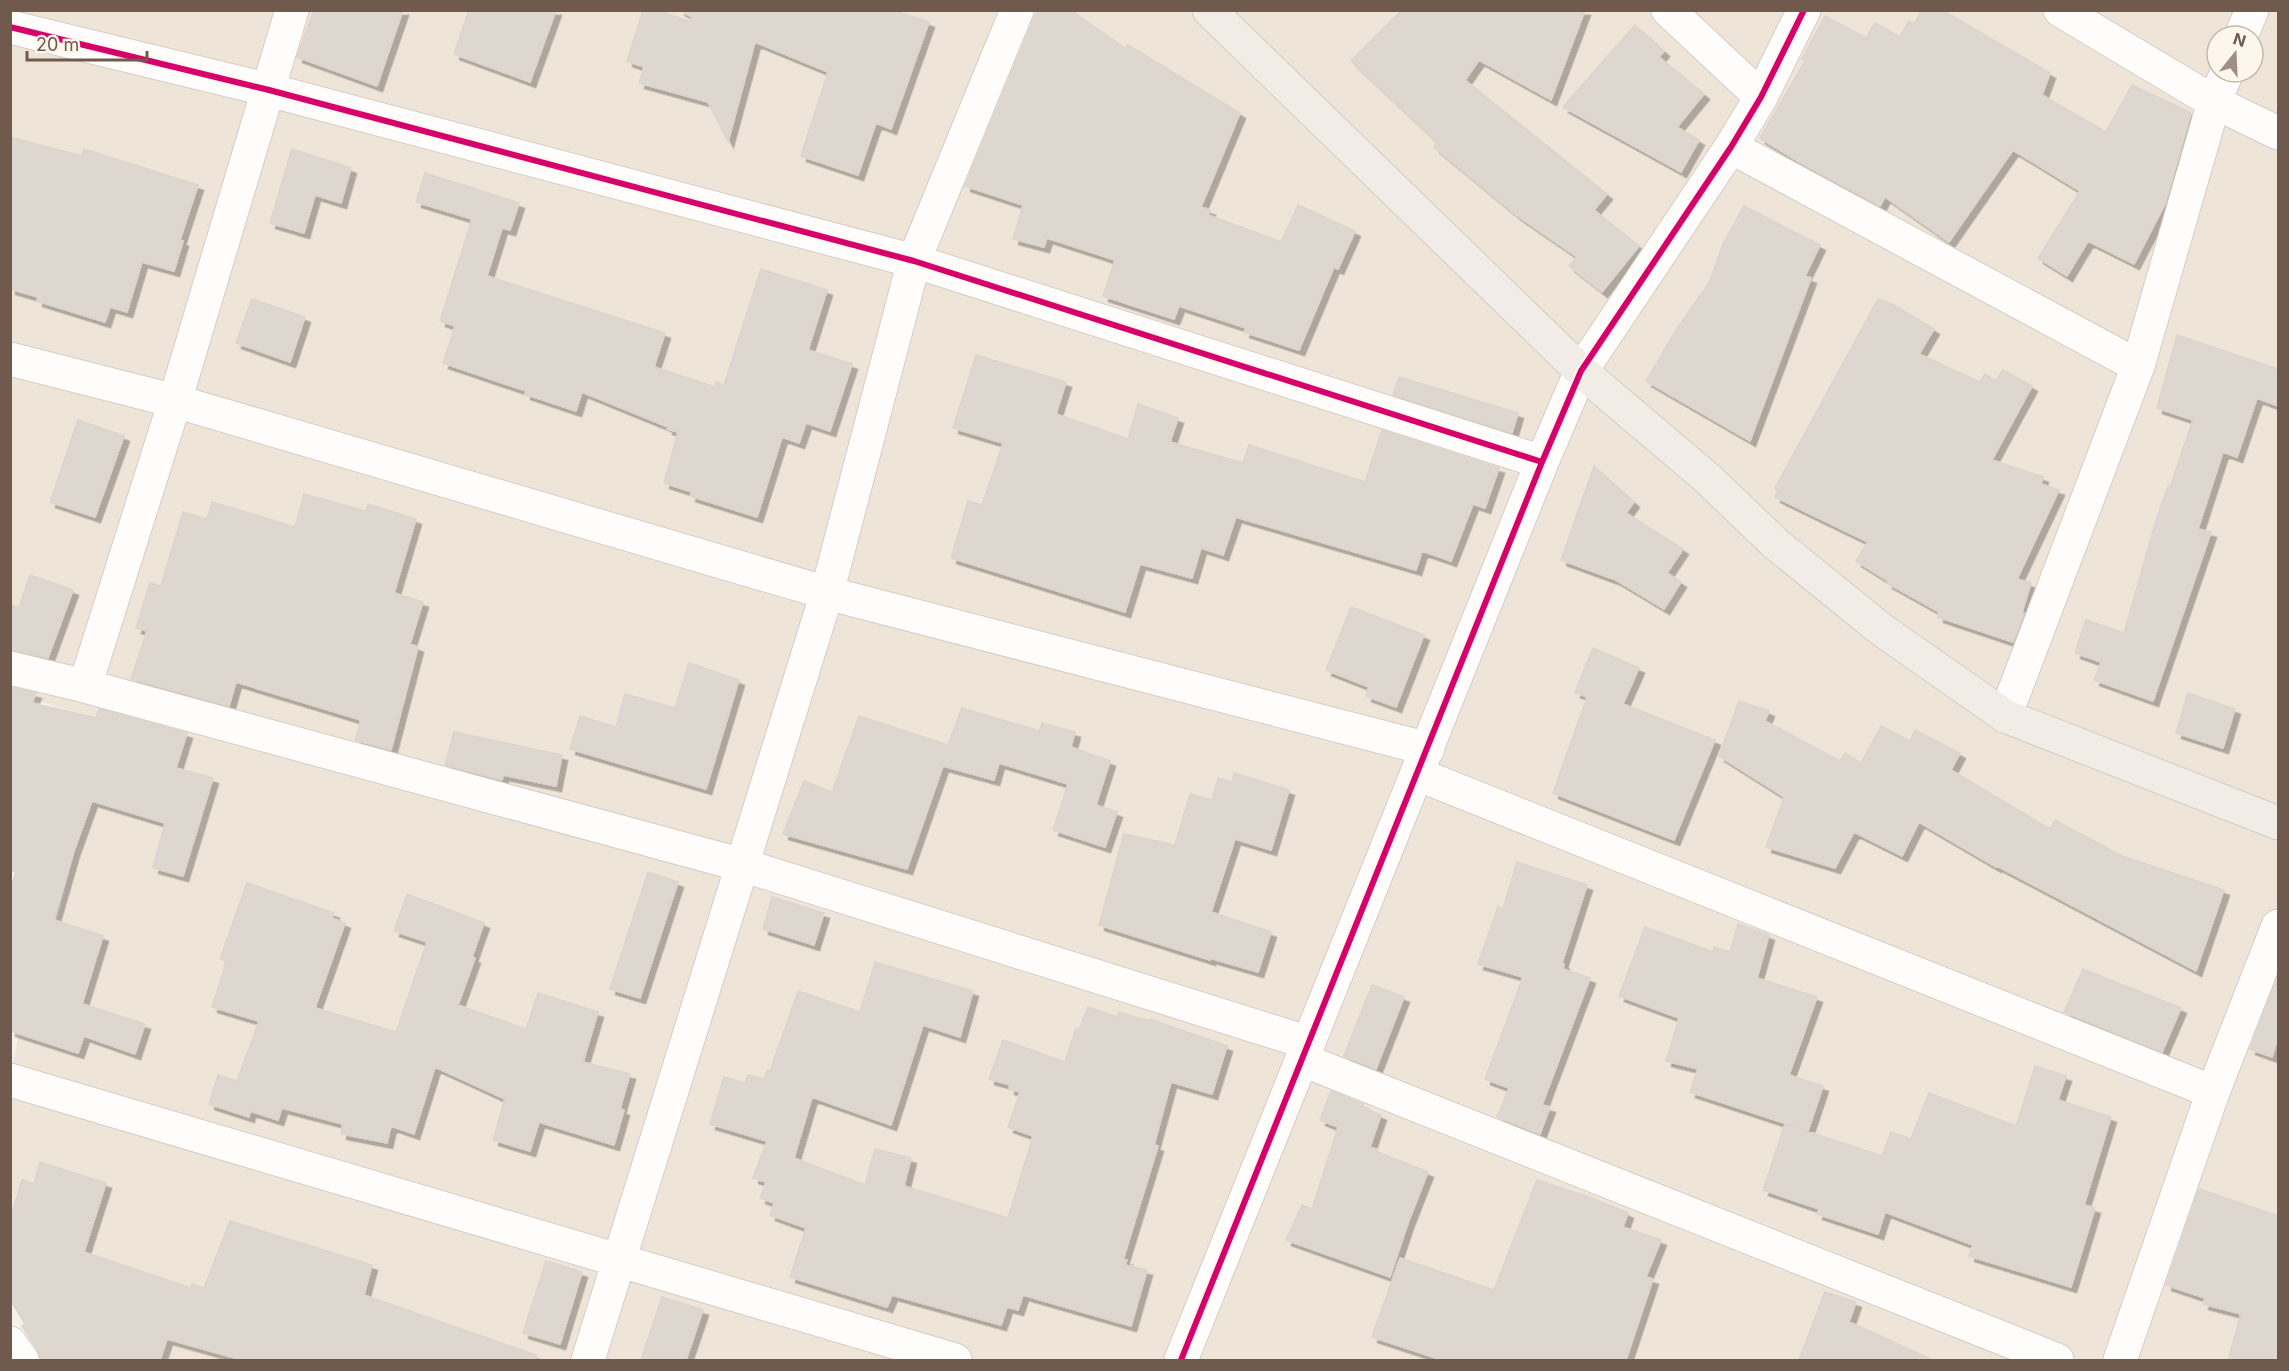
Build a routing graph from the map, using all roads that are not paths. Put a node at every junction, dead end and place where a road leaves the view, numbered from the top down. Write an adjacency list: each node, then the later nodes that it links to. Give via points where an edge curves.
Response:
1 (292, 10): 11 (street)
2 (1017, 10): 16 (street)
3 (1209, 10): 19 (main road)
4 (1668, 10): 12 (street)
5 (1804, 10): 12 (street)
6 (2060, 10): 13 (street)
7 (2252, 10): 8 (street)
8 (2246, 24)
9 (10, 27): 11 (street)
10 (2221, 84): 13 (street)
11 (269, 90): 16 (street); 20 (street)
12 (1761, 97): 15 (street)
13 (2214, 102): 14 (street); 18 (street)
14 (2278, 133)
15 (1731, 147): 18 (street); 19 (street)
16 (914, 261): 21 (street); 22 (street)
17 (10, 359): 20 (street)
18 (2138, 366): 25 (street)
19 (1581, 371): 21 (street); 25 (main road, via 1707,478 1785,551 1882,630)
20 (175, 401): 22 (street); 24 (street)
21 (1542, 462): 26 (street)
22 (827, 593): 26 (street); 28 (street)
23 (10, 668): 24 (street)
24 (85, 686): 28 (street)
25 (2005, 716): 27 (main road)
26 (1423, 762): 30 (street); 32 (street)
27 (2278, 823)
28 (742, 865): 30 (street); 33 (street)
29 (2278, 926): 32 (street)
30 (1306, 1051): 35 (street); 39 (street)
31 (10, 1080): 33 (street)
32 (2213, 1092): 40 (street)
33 (620, 1260): 37 (street); 38 (street)
34 (10, 1343): 36 (street)
35 (1192, 1358)
36 (22, 1360)
37 (588, 1360)
38 (955, 1360)
39 (2057, 1360)
40 (2120, 1360)

